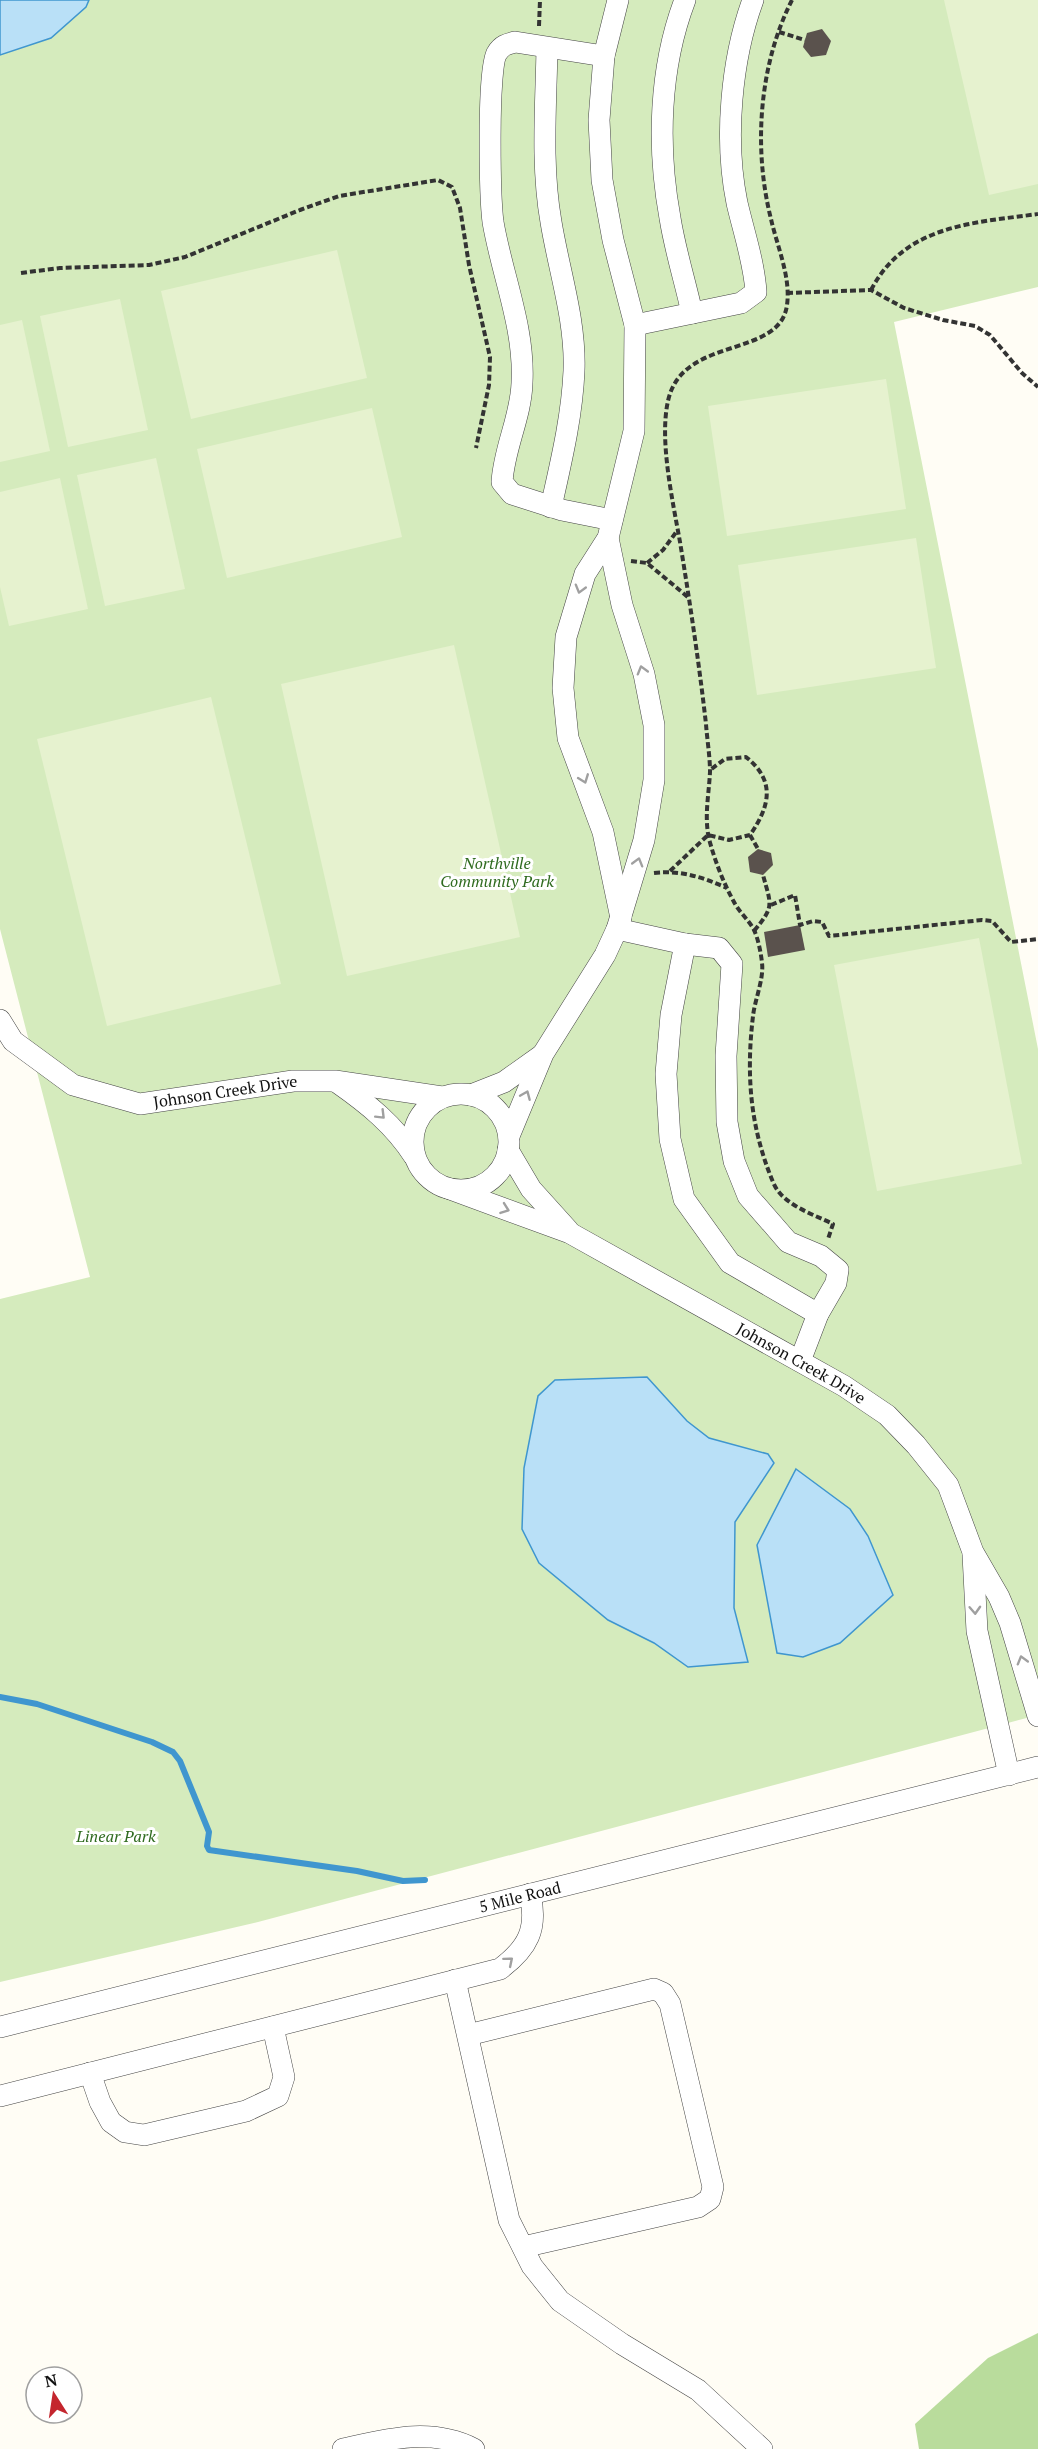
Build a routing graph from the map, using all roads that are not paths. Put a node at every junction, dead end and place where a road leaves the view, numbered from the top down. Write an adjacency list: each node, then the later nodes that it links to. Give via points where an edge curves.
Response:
1 (618, 0): 5 (street)
2 (685, 0): 6 (street, via 665,80 662,147 670,218)
3 (753, 0): 6 (street, via 736,70 729,136 737,201 756,292 741,303)
4 (547, 48): 5 (street); 8 (street, via 545,166 550,221 572,328 574,371); 8 (street, via 516,42 503,45 495,55 490,116 493,222 518,336 522,383 502,482 512,494)
5 (604, 56): 7 (street, via 599,120 602,180)
6 (692, 313): 7 (street)
7 (635, 325): 9 (street, via 634,431)
8 (551, 507): 9 (street)
9 (610, 529): 10 (street, one-way to 9, via 644,840 654,780 654,725 644,674 622,605); 10 (street, one-way to 10, via 585,574 566,638 563,688 568,738 603,832)
10 (619, 924): 11 (street); 13 (street, via 605,955)
11 (685, 944): 21 (street, via 671,1014 666,1074 670,1139 684,1199 730,1263); 21 (street, via 719,948 732,964 726,1056 727,1122 734,1161 748,1196 788,1242 821,1256 838,1270 836,1282)
12 (0, 1020): 14 (street, Johnson Creek Drive, via 13,1041 73,1086 140,1104 293,1081)
13 (543, 1054): 15 (street, via 504,1082); 17 (street, one-way to 13)
14 (335, 1081): 16 (street, Johnson Creek Drive); 18 (street, one-way to 18, via 375,1109 401,1136)
15 (471, 1095): 16 (street); 17 (street, via 496,1109 505,1121)
16 (442, 1097): 18 (street, via 424,1111 414,1131)
17 (509, 1143): 19 (street, via 503,1165 487,1181 466,1190); 20 (street, Johnson Creek Drive, via 531,1189)
18 (416, 1160): 19 (street, via 424,1173)
19 (450, 1189): 20 (street, Johnson Creek Drive, one-way to 20)
20 (570, 1233): 22 (street, Johnson Creek Drive)
21 (818, 1314): 22 (street)
22 (800, 1361): 23 (street, Johnson Creek Drive, via 887,1415 916,1445 948,1485)
23 (973, 1552): 24 (street, Johnson Creek Drive, one-way to 23, via 1010,1623); 26 (street, Johnson Creek Drive, one-way to 26, via 977,1631)
24 (1038, 1716)
25 (1038, 1767): 26 (street, 5 Mile Road)
26 (1009, 1775): 27 (street, 5 Mile Road)
27 (531, 1894): 28 (street, one-way to 27, via 500,1969 516,1957 531,1933 535,1913); 29 (street, 5 Mile Road)
28 (455, 1980): 30 (street); 31 (street)
29 (0, 2027)
30 (273, 2027): 32 (street); 32 (street, via 284,2077 278,2096 246,2111 144,2135 125,2132 111,2122)
31 (468, 2035): 34 (street, via 509,2220); 34 (street, via 654,1989 663,1993 670,2004 713,2187 710,2199 698,2207)
32 (90, 2073): 33 (street)
33 (0, 2096)
34 (523, 2247): 37 (street, via 532,2266 560,2301 698,2391)
35 (343, 2449): 36 (street, via 402,2436 432,2436)
36 (474, 2449)
37 (762, 2449)

